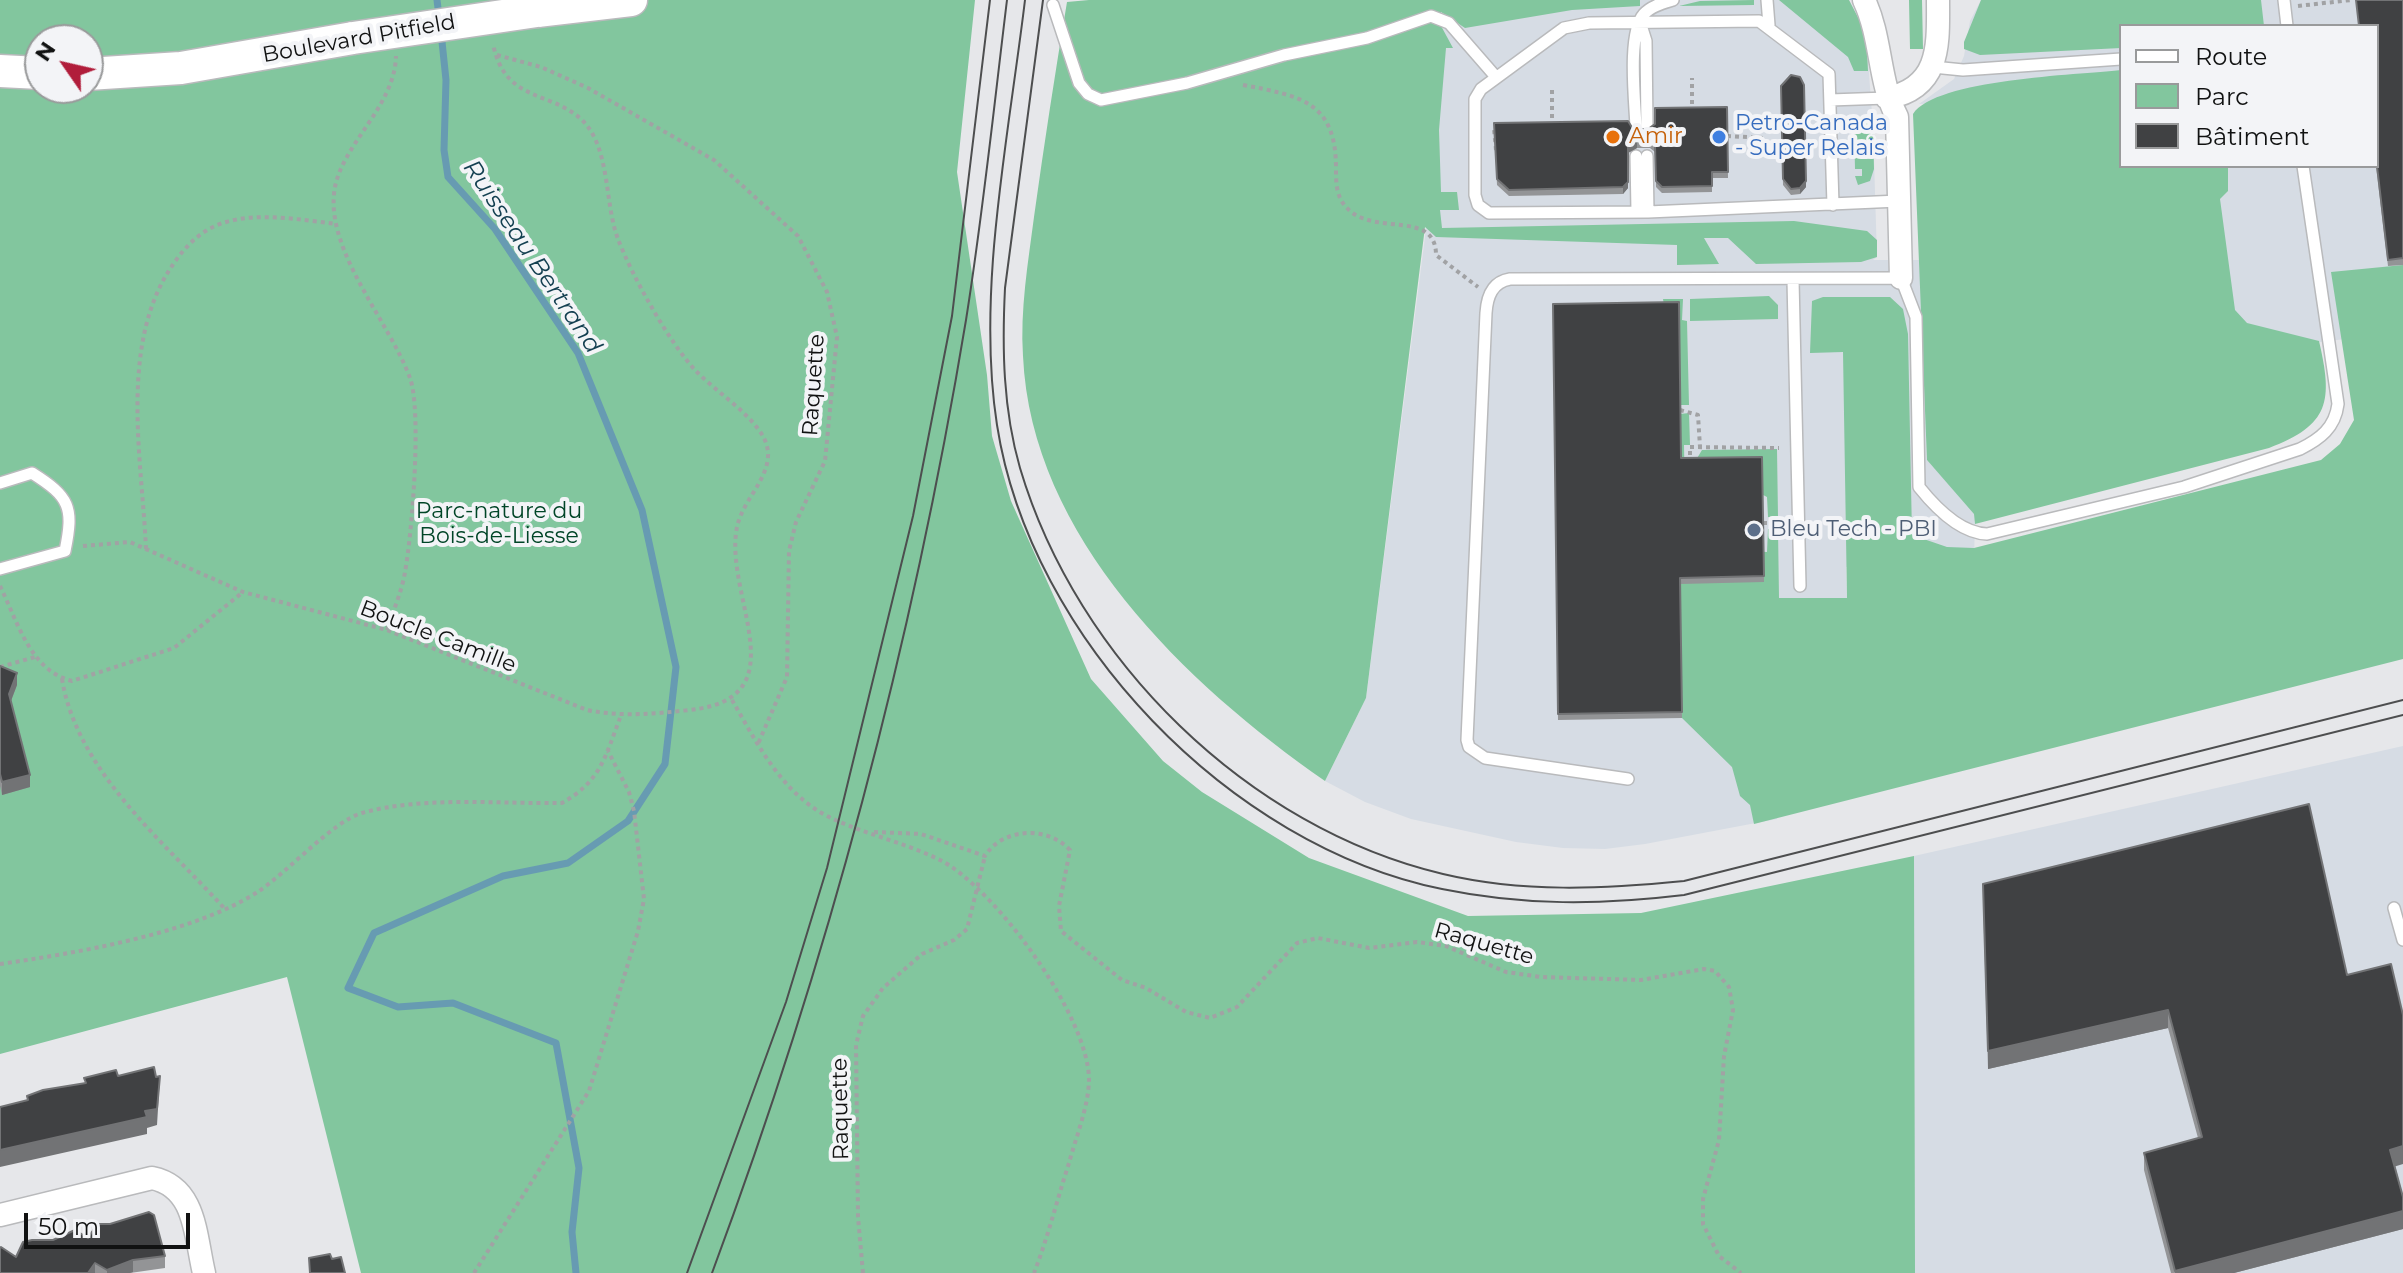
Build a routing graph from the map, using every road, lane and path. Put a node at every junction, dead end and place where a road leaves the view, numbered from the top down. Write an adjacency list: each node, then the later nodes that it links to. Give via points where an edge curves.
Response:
1 (631, 0): 20 (main road, Boulevard Pitfield, bridge, via 181,68)
2 (1673, 0): 10 (lane, via 1650,9)
3 (1767, 0): 12 (lane)
4 (1864, 0): 25 (street, via 1878,34)
5 (2284, 0): 11 (lane)
6 (2351, 0): 9 (path)
7 (1941, 2): 17 (street)
8 (1053, 5): 21 (lane, via 1079,83 1094,98 1117,99)
9 (2309, 5)
10 (1639, 22): 12 (lane, via 1753,20); 22 (lane, via 1564,28); 31 (lane, via 1646,41)
11 (2287, 24)
12 (1769, 25): 26 (lane, via 1826,69)
13 (492, 41): 15 (path)
14 (396, 51): 45 (path, via 380,107 338,181)
15 (495, 55): 66 (path, via 515,86 580,119 595,139 618,239 665,327 694,368 760,431 769,448 768,466 737,526 751,665 744,689); 68 (path, Raquette, via 541,67 588,88 714,160 798,236 827,292 837,337 825,461 796,522 789,551 787,677)
16 (2119, 59): 17 (lane, via 1963,70)
17 (1933, 67): 25 (street, via 1914,86)
18 (0, 71): 19 (main road)
19 (24, 72)
20 (104, 73)
21 (1210, 77): 22 (lane, via 1367,38 1431,16 1449,23); 48 (path, via 1288,96 1319,110 1335,138 1338,191 1347,209 1367,223 1428,233 1436,255)
22 (1496, 77): 44 (lane, via 1475,99 1474,187 1481,209 1503,214)
23 (1692, 78): 29 (path)
24 (1552, 88): 32 (path)
25 (1887, 98): 26 (lane); 42 (street, via 1897,117)
26 (1830, 100): 43 (lane)
27 (1704, 113): 29 (path)
28 (1681, 114): 29 (path)
29 (1692, 114)
30 (1727, 124): 36 (path)
31 (1641, 127)
32 (1551, 128): 33 (path); 35 (path)
33 (1562, 128)
34 (1507, 129): 40 (path, via 1494,129)
35 (1540, 129)
36 (1727, 136): 37 (path); 38 (path)
37 (1765, 138)
38 (1727, 150)
39 (1642, 156): 44 (lane)
40 (1497, 161)
41 (2303, 168): 46 (lane, via 2338,404 2335,419 2323,435 2300,449 2184,487 1987,534 1966,529 1919,487 1916,317)
42 (1899, 201): 43 (lane); 46 (street)
43 (1833, 205): 44 (lane)
44 (1642, 212)
45 (336, 224): 56 (path, via 251,218 226,222 184,248 167,273 145,323 137,377); 62 (path, via 410,377 417,404 405,572)
46 (1901, 278): 47 (lane)
47 (1793, 280): 48 (lane, via 1510,279 1498,282); 60 (lane)
48 (1489, 295): 70 (lane, via 1469,747 1485,758)
49 (1680, 410): 50 (path, via 1698,415)
50 (1700, 447): 51 (path, via 1779,446); 52 (path, via 1690,447)
51 (1780, 462)
52 (1690, 475)
53 (0, 483): 57 (lane, via 32,473 61,491 72,518)
54 (1780, 508): 55 (path, via 1780,523)
55 (1763, 523)
56 (146, 549): 57 (path, Boucle Camille, via 130,542 99,542); 61 (path, Boucle Camille)
57 (65, 551): 58 (lane)
58 (0, 569)
59 (0, 586): 63 (path)
60 (1800, 586)
61 (243, 592): 62 (path, Boucle Camille); 65 (path, via 174,648 72,681)
62 (387, 630): 67 (path, Boucle Camille, via 547,697)
63 (35, 657): 64 (path); 65 (path)
64 (0, 667)
65 (62, 679): 74 (path, via 65,697 103,770)
66 (732, 700): 67 (path, via 712,708); 68 (path)
67 (621, 717): 69 (path)
68 (758, 744): 71 (path, via 798,795 827,816)
69 (608, 751): 74 (path, via 584,791 562,803 409,806 361,813 255,893); 80 (path, via 634,811 644,899 638,931 589,1091)
70 (1628, 779)
71 (874, 832): 72 (path, via 921,834); 73 (path, via 943,861)
72 (985, 856): 73 (path, Raquette); 83 (path, Raquette, via 1002,836 1057,838 1070,850 1059,906 1061,931 1122,980 1186,1012 1210,1018 1237,1007 1297,943 1318,938 1369,948 1417,942 1446,946 1506,972 1541,977 1641,980 1715,971 1729,987 1733,1010 1724,1056 1719,1140 1703,1199 1703,1224 1719,1256)
73 (976, 889): 81 (path, Raquette, via 967,929 922,954 883,988 863,1016 856,1060); 82 (path, via 1008,919 1063,1000 1089,1081)
74 (224, 908): 77 (path, via 92,951)
75 (2394, 908): 76 (lane)
76 (2403, 940)
77 (0, 964)
78 (0, 1215): 79 (street, via 152,1178 169,1182 186,1198)
79 (204, 1273)
80 (474, 1273)
81 (863, 1273)
82 (1034, 1273)
83 (1741, 1273)

